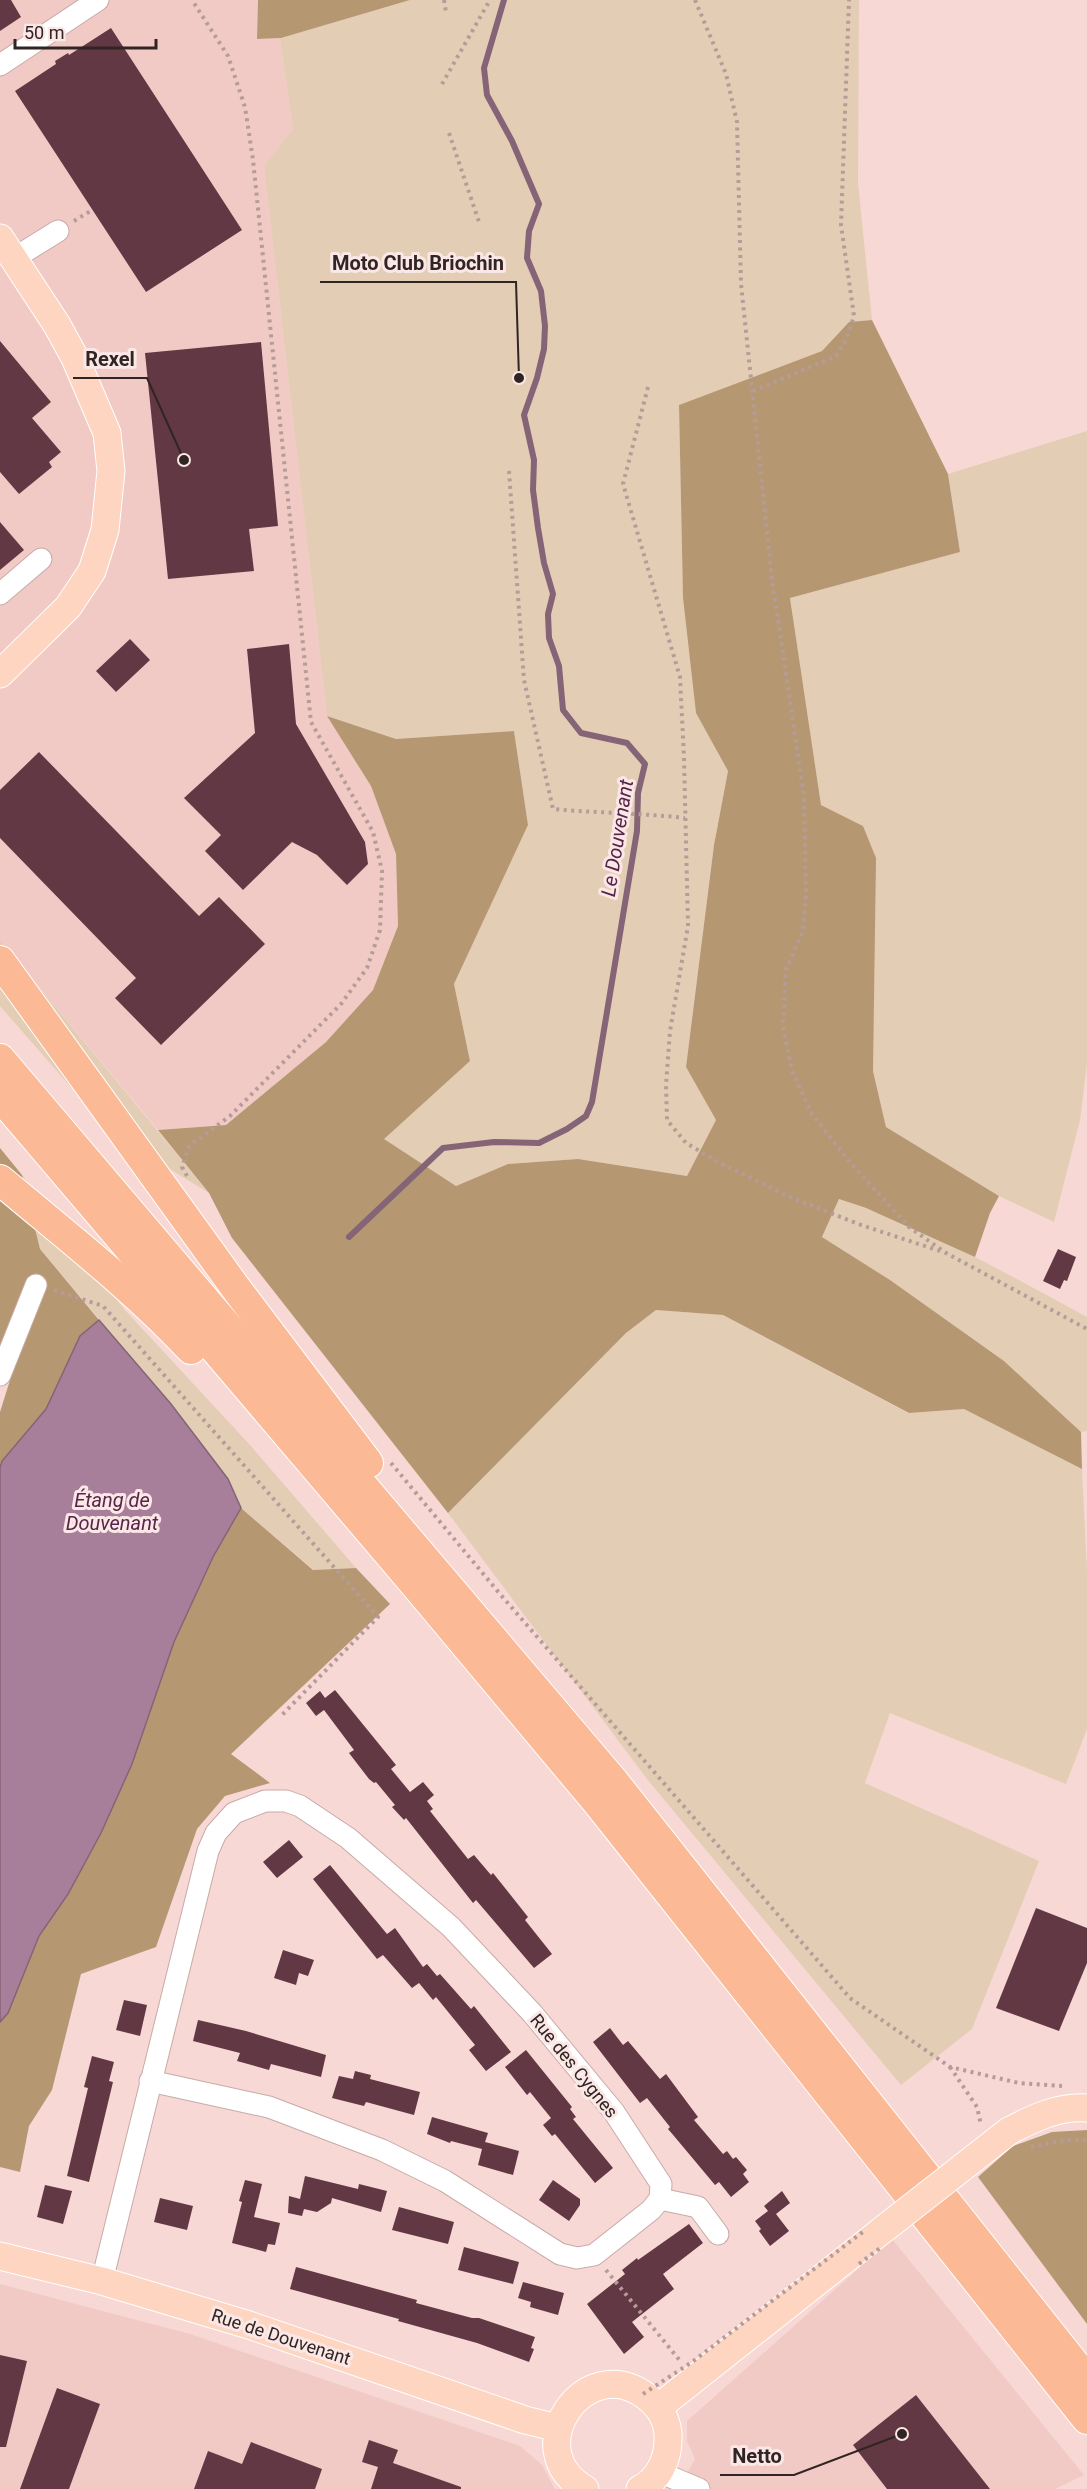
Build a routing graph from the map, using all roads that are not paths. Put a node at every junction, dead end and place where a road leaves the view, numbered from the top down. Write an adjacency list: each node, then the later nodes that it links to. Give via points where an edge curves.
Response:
1 (98, 0): 2 (street)
2 (0, 65)
3 (58, 231): 4 (street)
4 (7, 249): 7 (main road, via 75,358 107,434 111,471 105,530 92,571 68,607)
5 (41, 559): 6 (street)
6 (0, 594)
7 (4, 661)
8 (0, 961): 15 (highway, via 235,1287 408,1516)
9 (0, 1059): 15 (highway)
10 (0, 1096): 14 (highway)
11 (0, 1180): 14 (highway, via 161,1318 222,1382)
12 (36, 1285): 13 (street)
13 (0, 1375)
14 (263, 1406): 24 (highway, via 598,1803)
15 (448, 1586): 22 (highway, via 622,1791)
16 (150, 2081): 18 (street, via 269,2107 382,2150 445,2181 560,2254 577,2258 594,2255); 18 (street, Rue des Cygnes, via 208,1851 216,1833 234,1813 266,1801 286,1802 300,1806 348,1838 451,1927 532,2013 614,2112 661,2184); 21 (street, Rue des Cygnes)
17 (1087, 2108): 23 (main road, bridge, via 1043,2114 1006,2138 877,2228 695,2378)
18 (660, 2199): 19 (street, via 698,2207)
19 (718, 2234)
20 (0, 2256): 21 (main road, Rue de Douvenant)
21 (102, 2281): 25 (main road, Rue de Douvenant, via 249,2325)
22 (1087, 2380)
23 (651, 2400): 25 (main road, via 631,2388 600,2387 573,2401); 26 (main road, via 669,2439 667,2456)
24 (1087, 2419)
25 (558, 2428): 27 (main road, via 560,2460 567,2474)
26 (650, 2481): 28 (street)
27 (585, 2489)
28 (699, 2489)

